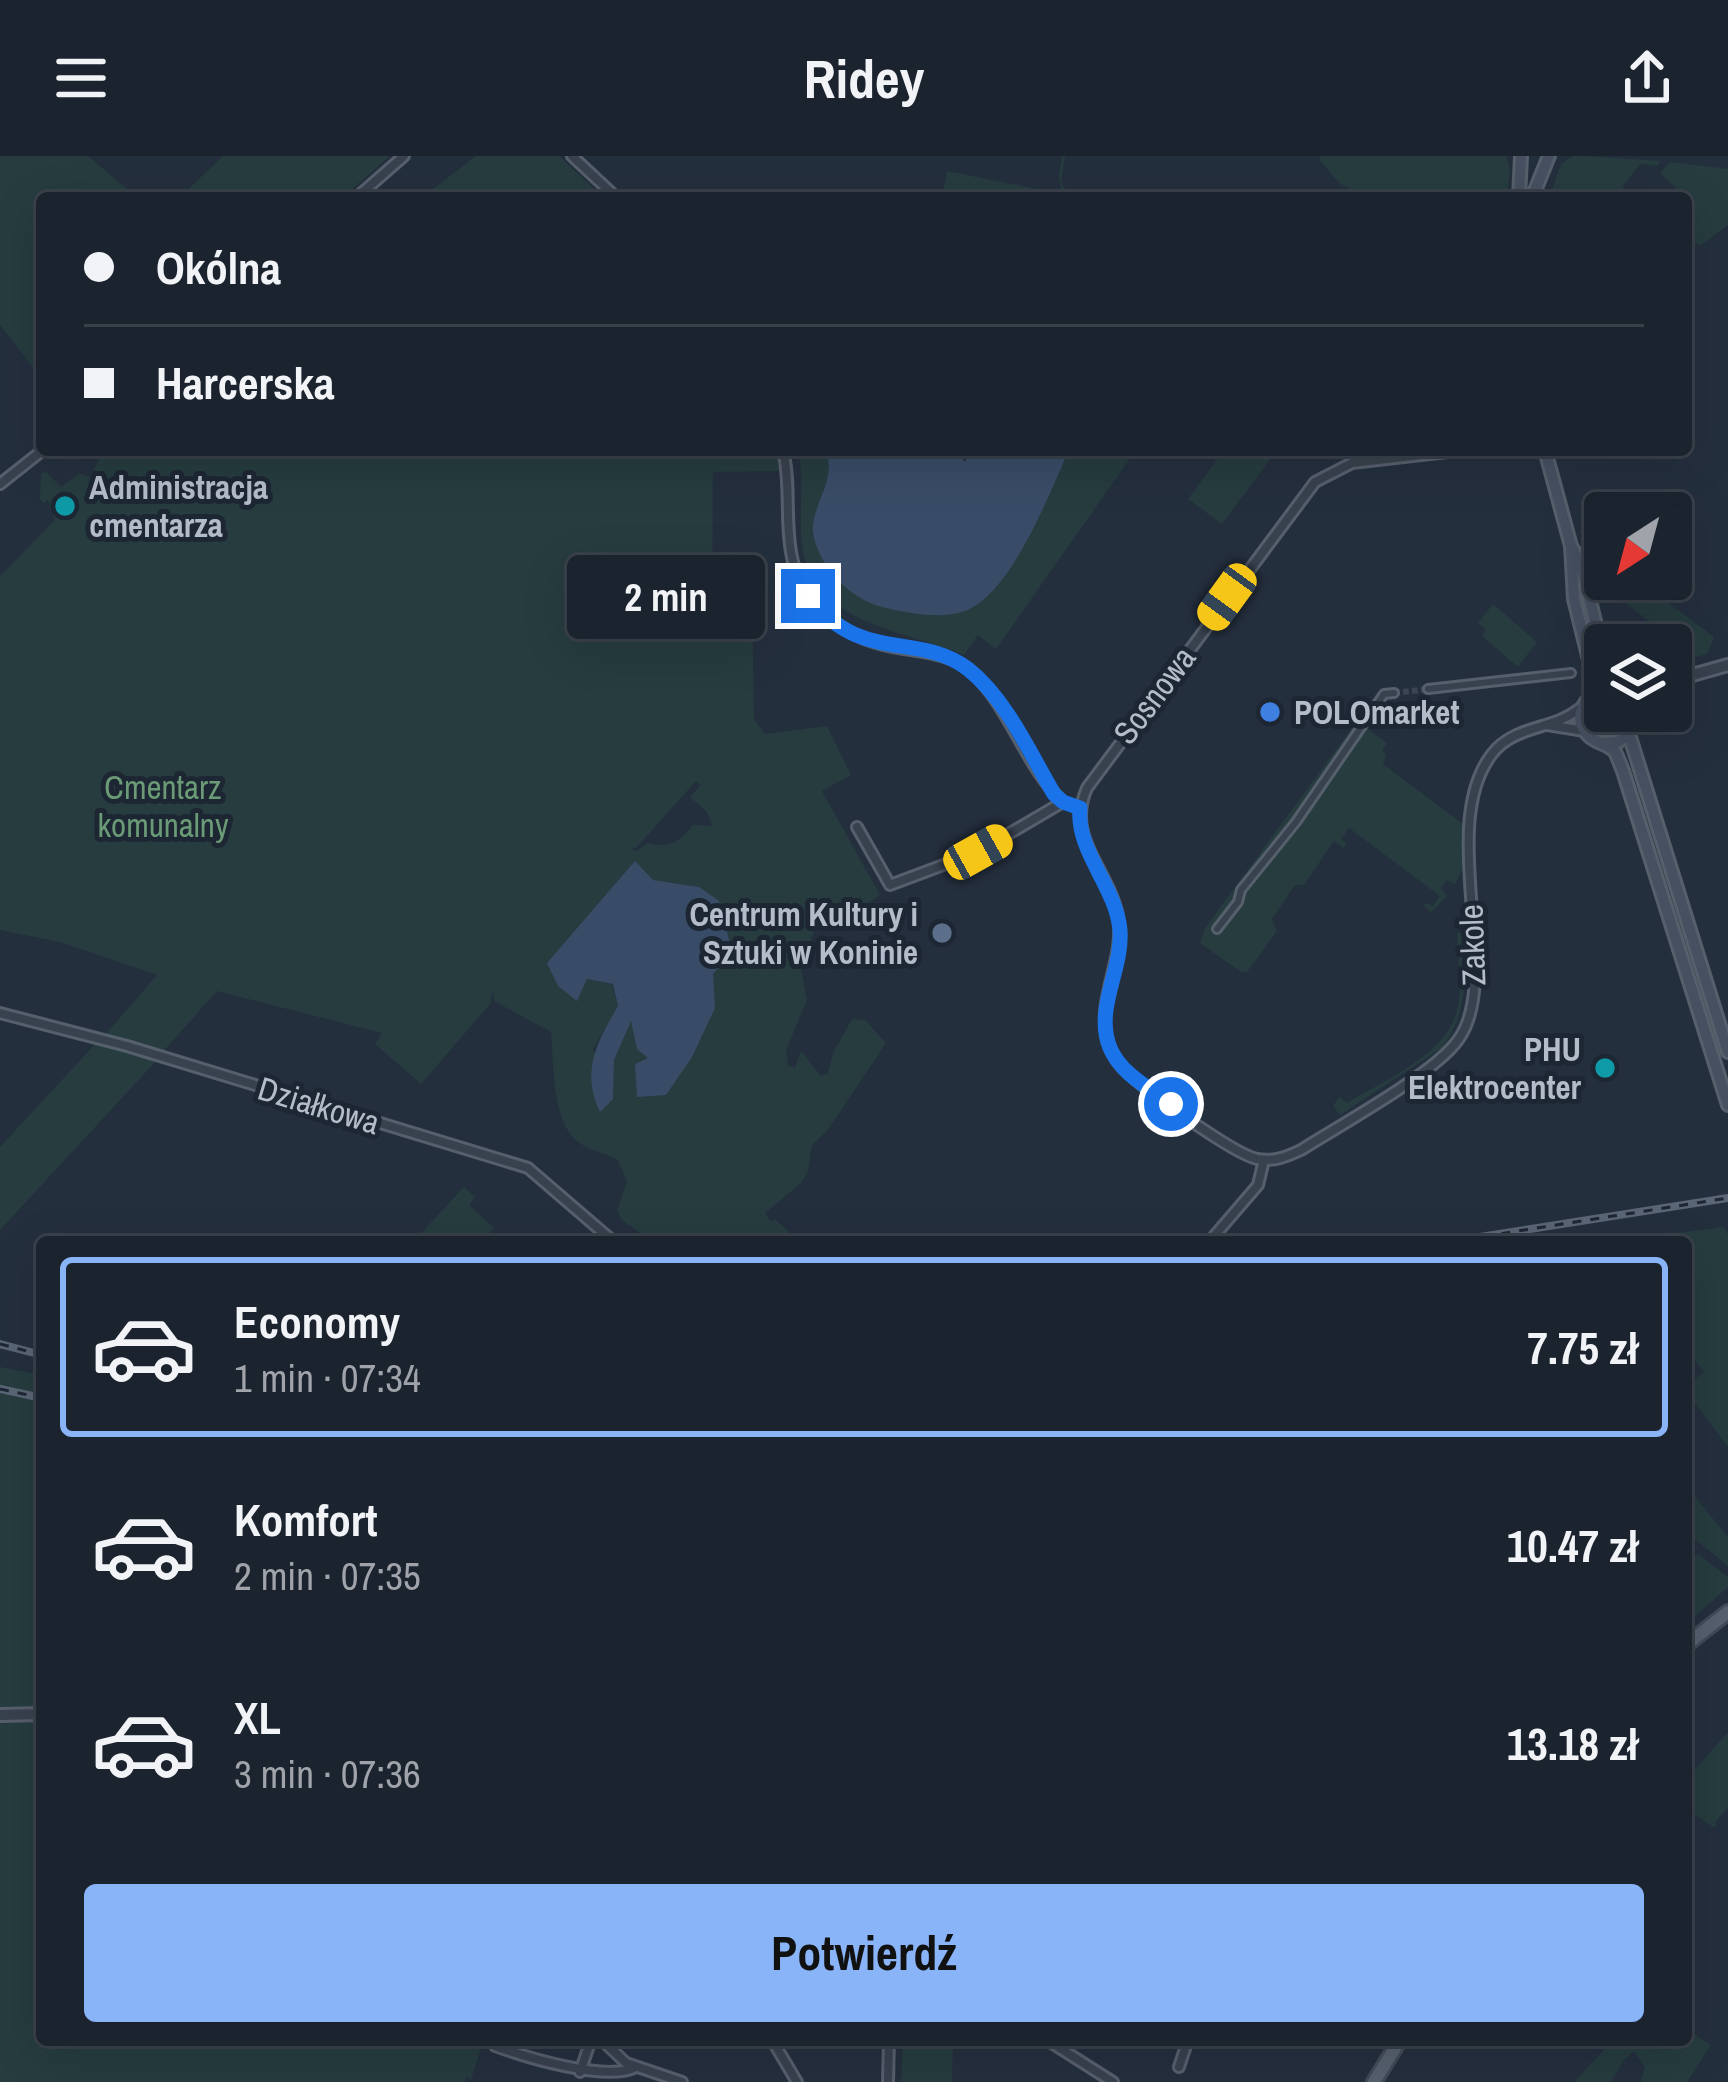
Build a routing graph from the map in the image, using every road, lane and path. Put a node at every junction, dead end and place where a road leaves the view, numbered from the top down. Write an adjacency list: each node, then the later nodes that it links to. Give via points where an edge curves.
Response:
1 (404, 156): 5 (street)
2 (572, 156): 6 (street)
3 (1521, 156): 7 (main road)
4 (1542, 156): 8 (main road)
5 (363, 192)
6 (610, 192)
7 (1519, 192)
8 (1533, 192)
9 (36, 456): 13 (street)
10 (783, 456): 29 (street, via 790,551 816,605 859,637 971,671)
11 (1417, 456): 30 (street, Sosnowa, via 1352,464 1307,490 1094,775)
12 (1547, 456): 14 (main road)
13 (0, 484)
14 (1571, 547): 15 (main road); 16 (main road)
15 (1596, 624)
16 (1584, 640)
17 (1728, 665): 19 (street)
18 (1571, 673): 20 (street)
19 (1692, 677)
20 (1428, 689)
21 (1394, 693): 32 (street, via 1384,694)
22 (1582, 705): 23 (street, Zakole); 24 (main road)
23 (1546, 725): 25 (street); 36 (street, Zakole, via 1500,745 1475,785 1473,1000 1463,1033 1434,1064 1301,1150)
24 (1584, 728)
25 (1584, 731)
26 (1587, 732): 28 (main road)
27 (1629, 734): 28 (main road); 34 (main road)
28 (1604, 743): 35 (main road, via 1623,771)
29 (1063, 802): 30 (street); 31 (street, via 978,852 890,885)
30 (1080, 808): 36 (street, via 1083,838 1118,918 1105,1016 1113,1054 1228,1145)
31 (857, 827)
32 (1217, 928)
33 (0, 1013): 37 (street, Działkowa, via 528,1168)
34 (1728, 1052)
35 (1728, 1105)
36 (1264, 1160): 38 (street, via 1258,1185)
37 (607, 1236)
38 (1213, 1236)
39 (1728, 1612): 40 (main road)
40 (1692, 1640)
41 (36, 1714): 42 (street)
42 (0, 1715)
43 (498, 2046): 53 (street)
44 (590, 2046): 53 (street)
45 (607, 2046): 51 (street)
46 (775, 2046): 55 (street)
47 (890, 2046): 56 (street)
48 (1056, 2046): 57 (street)
49 (1186, 2046): 52 (street)
50 (1396, 2046): 58 (main road)
51 (636, 2067): 53 (street, via 602,2077); 54 (street)
52 (1179, 2067)
53 (580, 2072)
54 (682, 2082)
55 (796, 2082)
56 (888, 2082)
57 (1113, 2082)
58 (1374, 2082)

